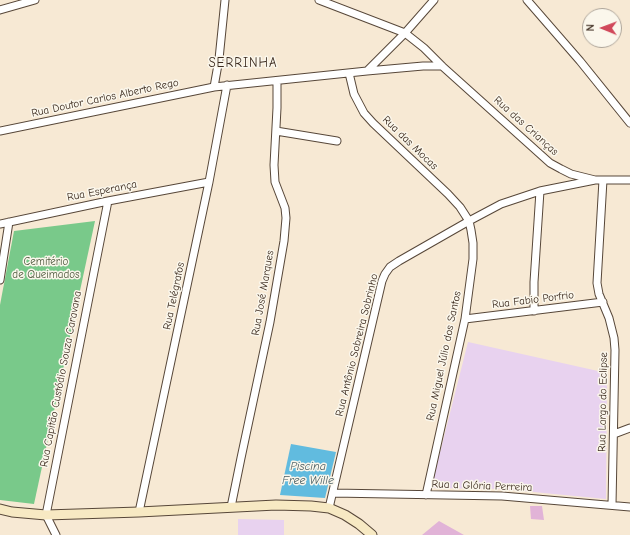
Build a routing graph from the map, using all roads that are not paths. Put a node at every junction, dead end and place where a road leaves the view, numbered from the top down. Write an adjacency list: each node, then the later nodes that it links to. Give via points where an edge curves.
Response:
1 (35, 0): 6 (street)
2 (225, 0): 13 (street)
3 (319, 0): 7 (street)
4 (434, 0): 7 (street)
5 (527, 0): 14 (street)
6 (0, 10)
7 (405, 34): 8 (street, Rua das Crianças); 9 (street)
8 (442, 66): 9 (street, Rua Doutor Carlos Alberto Rego); 18 (street, Rua das Crianças, via 550,163 570,174)
9 (367, 71): 10 (street, Rua Doutor Carlos Alberto Rego)
10 (349, 73): 11 (street, Rua Doutor Carlos Alberto Rego); 24 (street, Rua das Mocas, via 354,94 364,113 448,194)
11 (277, 81): 12 (street, Rua Doutor Carlos Alberto Rego); 16 (street, Rua José Marques)
12 (227, 85): 13 (street, Rua Doutor Carlos Alberto Rego); 21 (street, Rua Telégrafos)
13 (214, 87): 15 (street, Rua Doutor Carlos Alberto Rego)
14 (630, 123)
15 (0, 131)
16 (276, 131): 17 (street); 36 (street, Rua José Marques, via 274,174 285,208 284,241 270,322)
17 (338, 141)
18 (595, 180): 19 (street, Rua das Crianças); 22 (street, Rua Antônio Sobreira Sobrinho)
19 (603, 180): 20 (street, Rua das Crianças); 28 (street, Rua Largo do Eclipse, via 597,282)
20 (630, 180)
21 (209, 182): 23 (street, Rua Esperança); 40 (street, Rua Telégrafos)
22 (540, 191): 24 (street, Rua Antônio Sobreira Sobrinho, via 501,204); 29 (street)
23 (108, 200): 25 (street, Rua Esperança); 41 (street, Rua Capitão Custódio Souza Caravana)
24 (469, 221): 30 (street, Rua Miguel Júlio dos Santos, via 473,254); 33 (street, Rua Antônio Sobreira Sobrinho, via 399,260 385,274)
25 (9, 222): 26 (street, Rua Esperança); 27 (street)
26 (0, 224)
27 (0, 280)
28 (603, 302): 29 (street, Rua Fabio Porfrio); 32 (street, Rua Largo do Eclipse, via 614,338)
29 (534, 311): 30 (street, Rua Fabio Porfrio)
30 (465, 319): 34 (street, Rua Miguel Júlio dos Santos)
31 (630, 428): 32 (street)
32 (614, 434): 35 (street, Rua Largo do Eclipse)
33 (333, 493): 34 (street, Rua a Glória Perreira); 38 (street, Rua Antônio Sobreira Sobrinho)
34 (426, 495): 35 (street, Rua a Glória Perreira, via 502,496)
35 (612, 505): 37 (street, Rua a Glória Perreira)
36 (231, 507): 38 (main road, via 276,505); 40 (main road)
37 (630, 507)
38 (329, 508): 43 (main road, via 345,515)
39 (0, 509): 41 (main road)
40 (139, 512): 41 (main road)
41 (46, 515): 42 (street)
42 (56, 535)
43 (372, 535)

